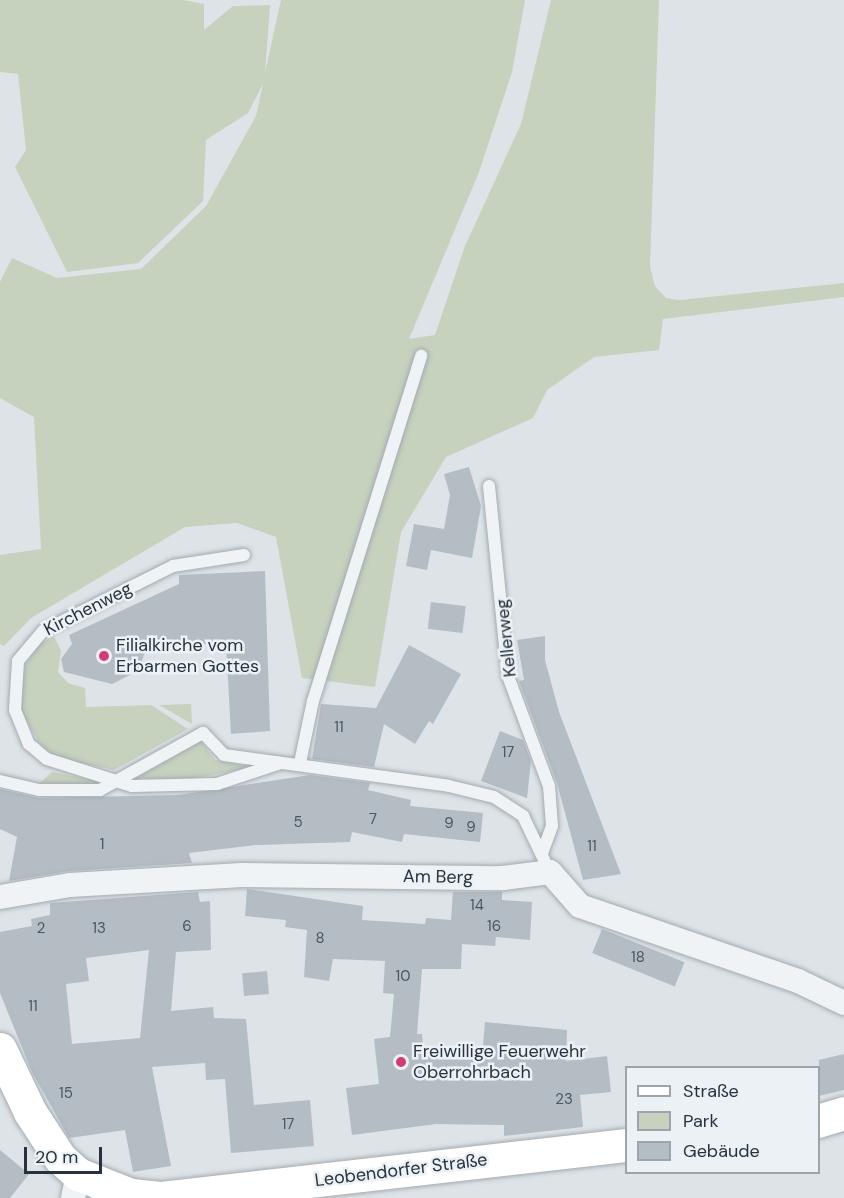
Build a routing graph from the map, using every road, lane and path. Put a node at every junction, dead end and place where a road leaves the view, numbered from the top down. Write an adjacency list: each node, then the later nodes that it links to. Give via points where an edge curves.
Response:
1 (421, 356): 5 (lane, via 313,701)
2 (489, 486): 8 (lane, Kellerweg, via 508,676 549,786 552,826)
3 (244, 555): 7 (lane, Kirchenweg, via 173,566 43,631 24,649 14,698 29,744 58,765)
4 (282, 762): 5 (lane, Kirchenweg); 7 (lane, Kirchenweg, via 203,786 143,788); 7 (lane, Kirchenweg, via 224,755 203,733)
5 (300, 763): 8 (lane, Kirchenweg, via 494,797 523,816)
6 (0, 781): 7 (lane, Kirchenweg, via 39,790 81,791)
7 (119, 782)
8 (546, 863): 9 (street, Am Berg, via 503,878 242,875 70,885); 10 (street, via 580,906 798,981)
9 (0, 897)
10 (844, 1003)
11 (0, 1049): 15 (main road, Leobendorfer Straße, via 44,1136)
12 (844, 1113): 13 (main road)
13 (820, 1121)
14 (625, 1145): 15 (main road, Leobendorfer Straße, via 160,1198)
15 (75, 1186)

